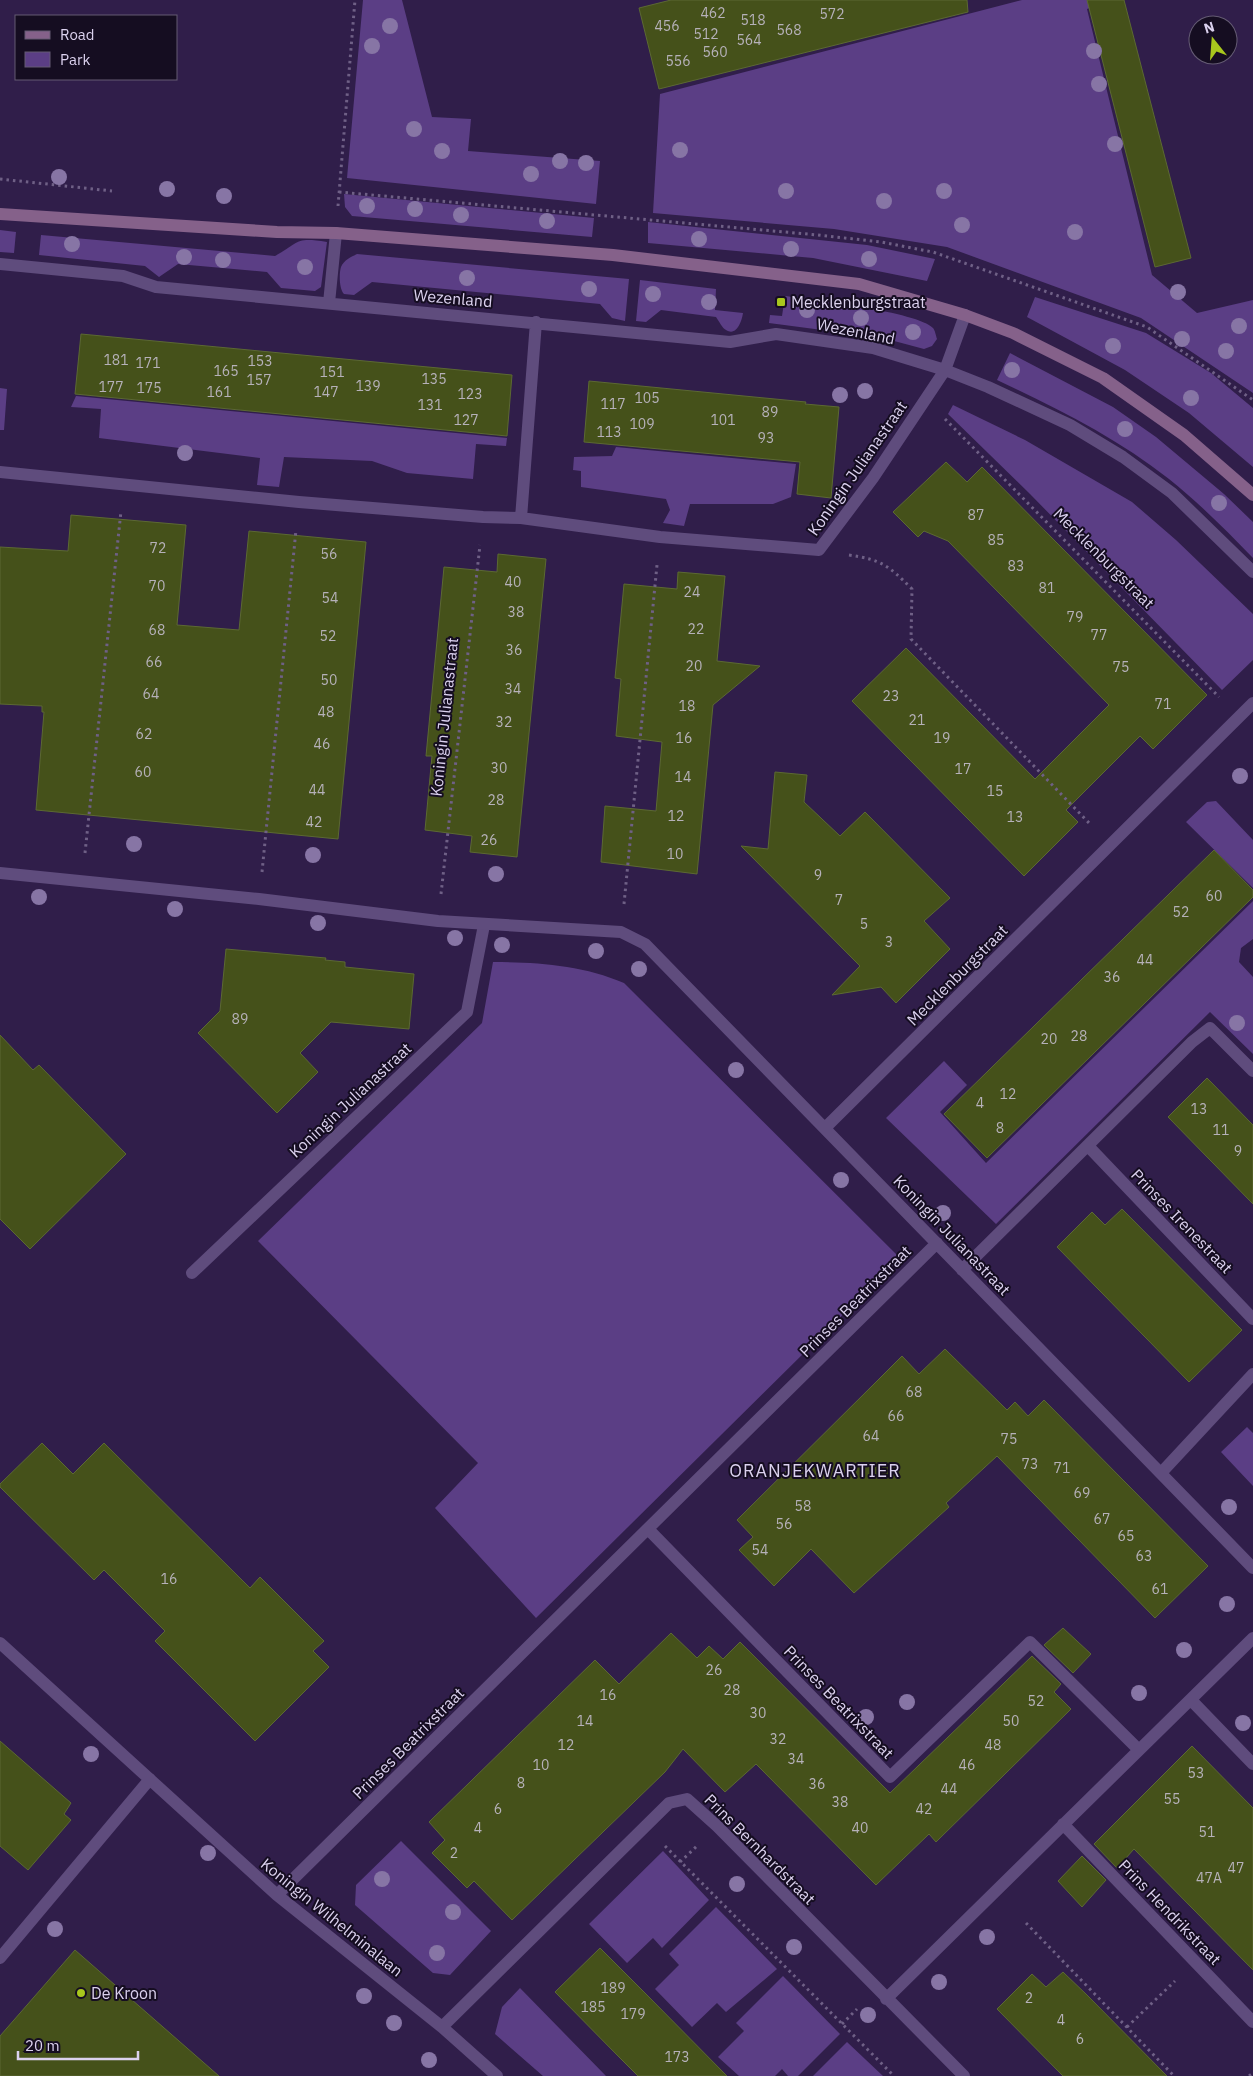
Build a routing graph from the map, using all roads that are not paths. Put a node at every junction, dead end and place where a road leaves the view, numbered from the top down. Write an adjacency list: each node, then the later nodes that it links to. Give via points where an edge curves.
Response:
1 (0, 214): 2 (street)
2 (336, 233): 4 (street); 5 (street, via 613,255 859,284)
3 (0, 264): 4 (street, Wezenland, via 124,276 156,287)
4 (328, 303): 6 (street, Wezenland)
5 (965, 315): 7 (street, Koningin Julianastraat); 9 (street, via 1030,340 1103,378 1184,435)
6 (536, 322): 7 (street, Wezenland, via 730,342 776,334 873,348); 10 (street)
7 (945, 370): 10 (street, Koningin Julianastraat, via 873,478 819,550 660,537); 11 (street, Wezenland, via 988,386 1070,425 1123,457 1172,493)
8 (0, 472): 10 (street, Koningin Julianastraat, via 299,502)
9 (1253, 494)
10 (521, 518)
11 (1253, 572)
12 (1253, 704): 16 (street, Mecklenburgstraat)
13 (0, 873): 14 (street, Koningin Julianastraat)
14 (484, 925): 16 (street, Koningin Julianastraat, via 621,932 645,944); 20 (street, Koningin Julianastraat, via 467,1012)
15 (1253, 1071): 17 (street, via 1210,1028)
16 (826, 1127): 18 (street, Koningin Julianastraat)
17 (1088, 1146): 19 (street); 21 (street, Prinses Irenestraat)
18 (937, 1243): 19 (street, Koningin Julianastraat); 24 (street, Prinses Beatrixstraat)
19 (962, 1270): 23 (street, Koningin Julianastraat)
20 (192, 1272)
21 (1253, 1318)
22 (1253, 1374): 23 (street)
23 (1161, 1472): 25 (street, Koningin Julianastraat)
24 (648, 1529): 29 (street, Prinses Beatrixstraat, via 890,1777 1030,1642); 33 (street, Prinses Beatrixstraat)
25 (1253, 1568)
26 (1253, 1638): 28 (street)
27 (0, 1643): 31 (street, Koningin Wilhelminalaan)
28 (1190, 1700): 29 (street); 30 (street)
29 (1139, 1750): 32 (street)
30 (1253, 1764)
31 (150, 1779): 33 (street, Koningin Wilhelminalaan); 34 (street)
32 (1063, 1824): 35 (street); 36 (street, Prins Hendrikstraat)
33 (277, 1895): 37 (street, Koningin Wilhelminalaan)
34 (0, 1958)
35 (886, 1999): 37 (street, Prins Bernhardstraat, via 687,1799 668,1803); 39 (street, Prins Bernhardstraat)
36 (1253, 2022)
37 (442, 2027): 38 (street, Koningin Wilhelminalaan)
38 (497, 2076)
39 (964, 2076)

